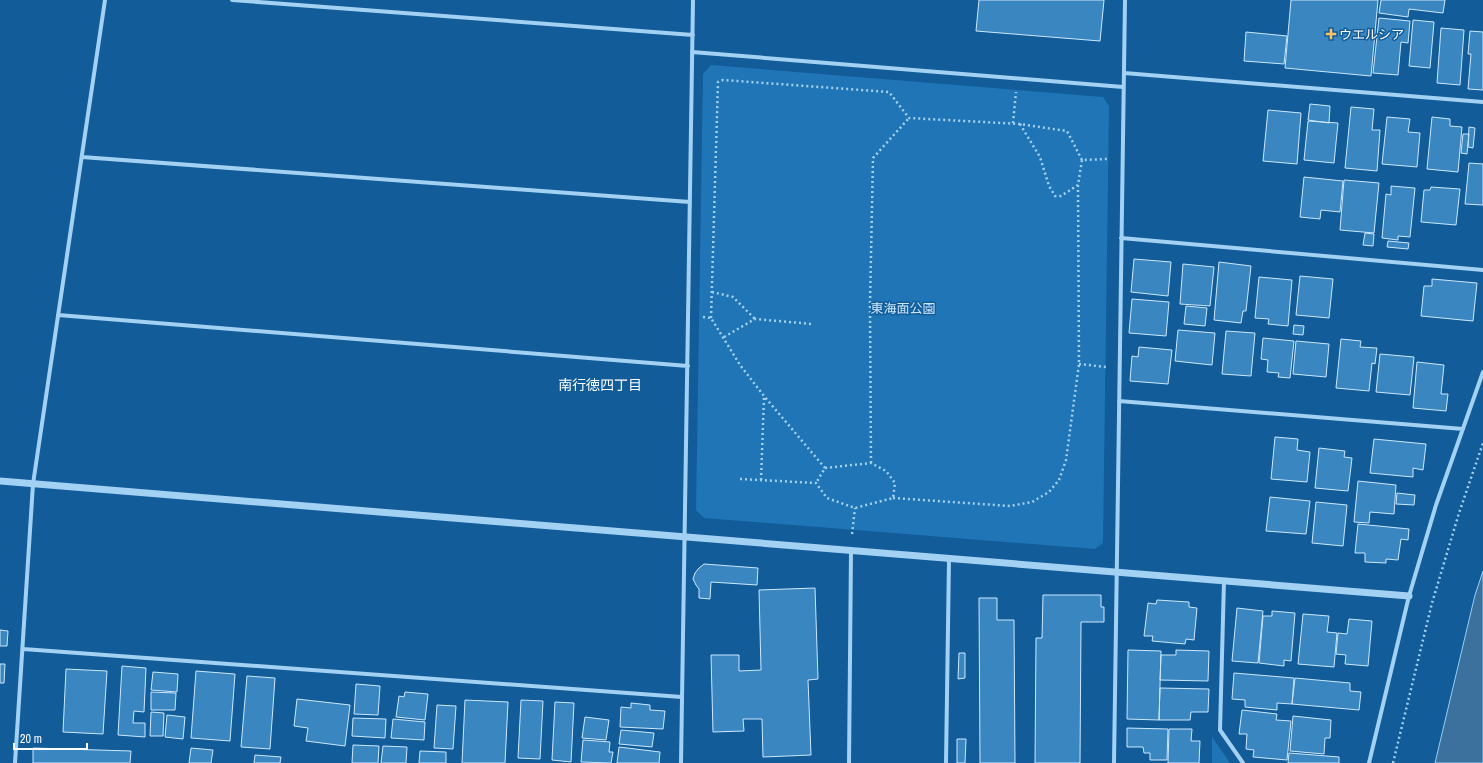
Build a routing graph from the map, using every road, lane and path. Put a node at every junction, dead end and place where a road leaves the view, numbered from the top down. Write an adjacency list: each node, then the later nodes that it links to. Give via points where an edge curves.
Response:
1 (105, 0): 14 (street)
2 (232, 0): 5 (street)
3 (693, 0): 5 (street)
4 (1125, 0): 7 (street)
5 (693, 35): 6 (street)
6 (692, 52): 8 (street); 18 (street)
7 (1124, 72): 9 (street); 10 (street)
8 (1017, 80): 9 (street); 12 (path)
9 (1123, 87): 15 (street)
10 (1483, 102)
11 (909, 118): 12 (path); 21 (path, via 889,92 723,80 718,82); 36 (path, via 873,158 870,304)
12 (1013, 123): 13 (path)
13 (1020, 124): 16 (path, via 1067,131); 17 (path, via 1040,157 1049,186 1055,196 1061,196)
14 (82, 157): 18 (street); 22 (street)
15 (1122, 159): 16 (path); 19 (street)
16 (1082, 160): 17 (path)
17 (1078, 185): 28 (path)
18 (690, 202): 23 (street)
19 (1121, 238): 20 (street); 30 (street)
20 (1483, 270)
21 (712, 292): 24 (path); 25 (path, via 733,297)
22 (58, 315): 29 (street); 42 (street)
23 (688, 315): 24 (path); 29 (street)
24 (711, 318): 27 (path)
25 (754, 319): 26 (path); 27 (path)
26 (812, 324)
27 (724, 337): 32 (path, via 740,365)
28 (1079, 364): 30 (path); 43 (path, via 1066,460 1059,480 1049,492 1032,502 1010,506)
29 (688, 366): 45 (street)
30 (1120, 368): 33 (street)
31 (1483, 372): 34 (street)
32 (764, 396): 37 (path); 39 (path)
33 (1119, 401): 34 (street); 48 (street)
34 (1463, 429): 50 (street, via 1436,505)
35 (1483, 443): 60 (path, via 1432,603)
36 (871, 464): 37 (path); 43 (path, via 886,471 895,483)
37 (825, 468): 41 (path)
38 (740, 479): 39 (path)
39 (762, 480): 41 (path)
40 (0, 481): 42 (street)
41 (816, 483): 44 (path, via 827,498)
42 (33, 484): 45 (street); 51 (street)
43 (893, 498): 44 (path)
44 (855, 508): 46 (path)
45 (685, 537): 46 (street); 52 (street)
46 (851, 551): 47 (street); 55 (street)
47 (949, 559): 48 (street); 56 (street)
48 (1117, 572): 49 (street); 57 (street)
49 (1224, 581): 50 (street); 58 (street, via 1220,730)
50 (1409, 596): 59 (street)
51 (23, 649): 52 (street); 53 (street)
52 (682, 697): 54 (street)
53 (15, 763)
54 (681, 763)
55 (849, 763)
56 (946, 763)
57 (1114, 763)
58 (1243, 763)
59 (1368, 763)
60 (1393, 763)

